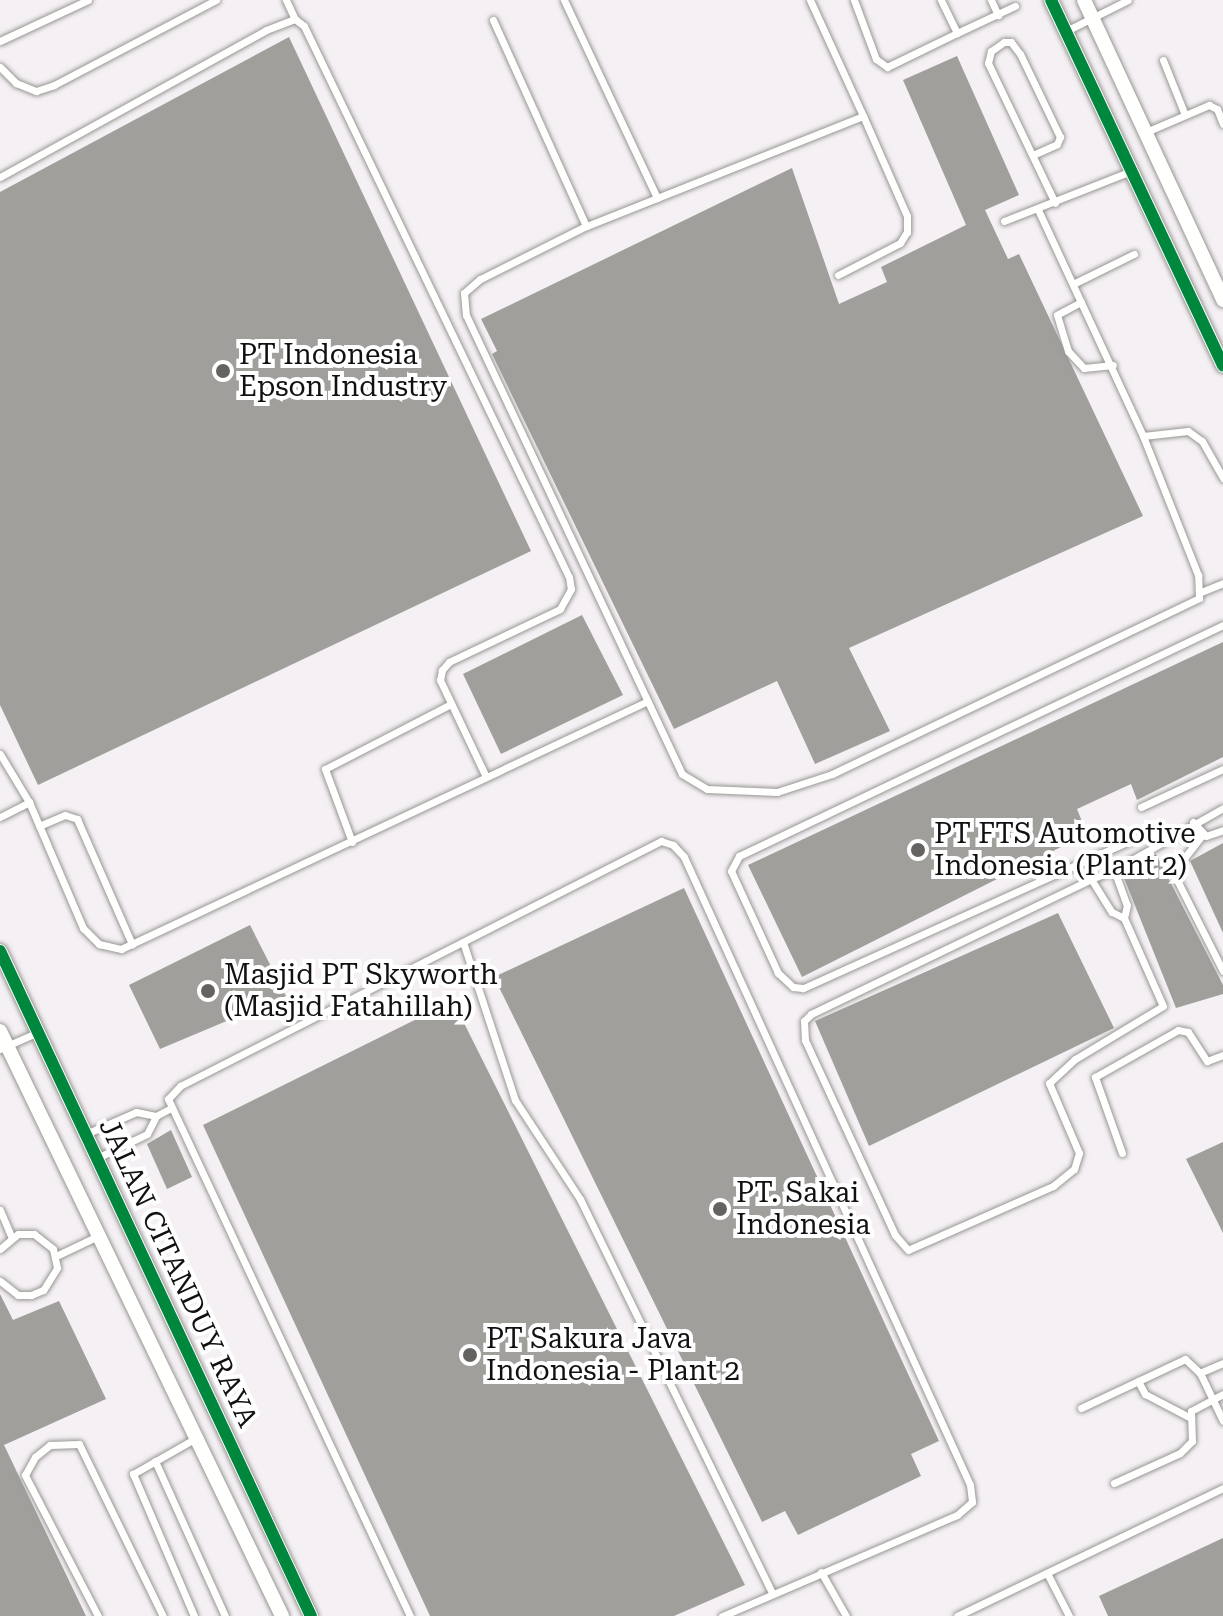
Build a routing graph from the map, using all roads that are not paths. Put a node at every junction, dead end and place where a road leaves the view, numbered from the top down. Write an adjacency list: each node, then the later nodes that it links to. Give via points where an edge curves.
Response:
1 (88, 0): 19 (lane)
2 (216, 0): 21 (lane, via 36,91 16,83)
3 (286, 0): 15 (lane)
4 (564, 0): 29 (lane)
5 (810, 0): 23 (lane)
6 (854, 0): 18 (lane, via 883,66)
7 (941, 0): 18 (lane)
8 (991, 0): 13 (lane)
9 (1051, 0): 17 (street)
10 (1084, 0): 14 (street)
11 (1128, 0): 14 (lane)
12 (1015, 6): 13 (lane)
13 (998, 15): 18 (lane)
14 (1092, 17): 17 (lane); 25 (street)
15 (295, 19): 28 (lane, via 243,42); 47 (lane, via 312,40 569,577 571,589 560,609 449,662 440,680)
16 (493, 20): 33 (lane)
17 (1066, 31): 27 (street)
18 (957, 33)
19 (0, 41)
20 (1163, 60): 22 (lane)
21 (0, 67)
22 (1185, 115): 24 (lane, via 1213,105); 25 (lane)
23 (863, 116): 29 (lane); 35 (lane, via 907,216 907,232 900,243)
24 (1223, 124)
25 (1146, 132): 37 (street)
26 (1035, 154): 26 (lane, via 988,63 989,54 1004,42 1011,42 1020,54 1060,137 1057,144); 30 (lane)
27 (1131, 171): 30 (lane); 40 (street)
28 (0, 177)
29 (657, 198): 33 (lane)
30 (1055, 203): 31 (lane)
31 (1037, 208): 32 (lane); 36 (lane)
32 (1004, 221)
33 (586, 226): 46 (lane, via 480,279 464,293 464,304)
34 (1134, 254): 36 (lane)
35 (838, 275)
36 (1073, 284): 38 (lane)
37 (1223, 300)
38 (1081, 302): 39 (lane); 39 (lane, via 1057,315 1068,351 1084,368)
39 (1113, 365): 41 (lane)
40 (1223, 366)
41 (1143, 436): 42 (lane, via 1188,431 1202,441); 44 (lane)
42 (1223, 478)
43 (1223, 583): 44 (lane)
44 (1201, 592): 46 (lane, via 1191,604 878,756 790,790 694,785 682,774)
45 (1223, 625): 59 (lane, via 739,856 731,871 778,973 793,987 803,988 1149,832)
46 (648, 701): 50 (lane)
47 (451, 704): 50 (lane); 60 (lane, via 325,769)
48 (0, 754): 51 (lane)
49 (1223, 769): 52 (lane)
50 (486, 777): 60 (lane)
51 (29, 802): 54 (lane); 56 (lane)
52 (1141, 807)
53 (1223, 808): 55 (lane)
54 (0, 817)
55 (1193, 822): 58 (lane); 59 (lane)
56 (39, 826): 64 (lane, via 89,938 109,949); 64 (lane, via 65,815 77,819)
57 (1223, 830): 58 (lane)
58 (1203, 834): 67 (lane, via 1179,865 1177,880)
59 (1165, 840): 61 (lane)
60 (352, 842): 64 (lane)
61 (1114, 870): 62 (lane); 63 (lane, via 1127,905)
62 (1091, 879): 63 (lane, via 1112,912); 63 (lane, via 804,1021 805,1040 895,1235 908,1250 1053,1186 1074,1169 1079,1153 1049,1083 1067,1065 1140,1023 1165,1002)
63 (1124, 918)
64 (132, 944)
65 (464, 945): 72 (lane, via 180,1086 168,1099); 97 (lane, via 648,846 661,841 684,857 970,1485 972,1502 957,1515); 99 (lane, via 515,1100 580,1199)
66 (0, 951): 69 (street, JALAN CITANDUY RAYA)
67 (1223, 971)
68 (0, 1031): 70 (street, JALAN CITANDUY RAYA)
69 (36, 1033): 70 (lane); 74 (street, JALAN CITANDUY RAYA)
70 (3, 1048): 78 (street, JALAN CITANDUY RAYA)
71 (1223, 1055): 75 (lane, via 1207,1061 1188,1032 1178,1030 1095,1077)
72 (171, 1108): 73 (lane); 106 (lane)
73 (156, 1116): 74 (lane, via 136,1112); 76 (lane, via 147,1134)
74 (88, 1133): 76 (street, JALAN CITANDUY RAYA)
75 (1122, 1153)
76 (99, 1157): 95 (street, JALAN CITANDUY RAYA)
77 (0, 1210): 79 (lane)
78 (100, 1235): 81 (lane); 91 (street, JALAN CITANDUY RAYA)
79 (12, 1238): 80 (lane); 81 (lane, via 34,1234 48,1242)
80 (0, 1249)
81 (56, 1256): 82 (lane, via 57,1268 43,1290 18,1295)
82 (0, 1281)
83 (1223, 1363): 84 (lane)
84 (1200, 1373): 85 (lane, via 1185,1359); 87 (lane)
85 (1138, 1381): 88 (lane); 89 (lane, via 1145,1394)
86 (1223, 1394): 87 (lane)
87 (1212, 1399): 89 (lane, via 1196,1406); 90 (lane)
88 (1081, 1408)
89 (1191, 1418): 93 (lane, via 1188,1447)
90 (1223, 1421)
91 (198, 1437): 92 (lane); 96 (street, JALAN CITANDUY RAYA)
92 (155, 1461): 102 (lane, via 135,1469 134,1480); 103 (lane)
93 (1114, 1483)
94 (1223, 1488): 98 (lane)
95 (278, 1550): 96 (street); 105 (street, JALAN CITANDUY RAYA)
96 (257, 1558): 104 (street, JALAN CITANDUY RAYA)
97 (821, 1572): 99 (lane); 108 (lane)
98 (1047, 1573): 109 (lane); 110 (lane)
99 (772, 1592): 107 (lane)
100 (98, 1616): 101 (lane, via 25,1475 50,1445 79,1444)
101 (163, 1616)
102 (194, 1616)
103 (225, 1616)
104 (282, 1616)
105 (311, 1616)
106 (410, 1616)
107 (722, 1616)
108 (846, 1616)
109 (957, 1616)
110 (1069, 1616)

